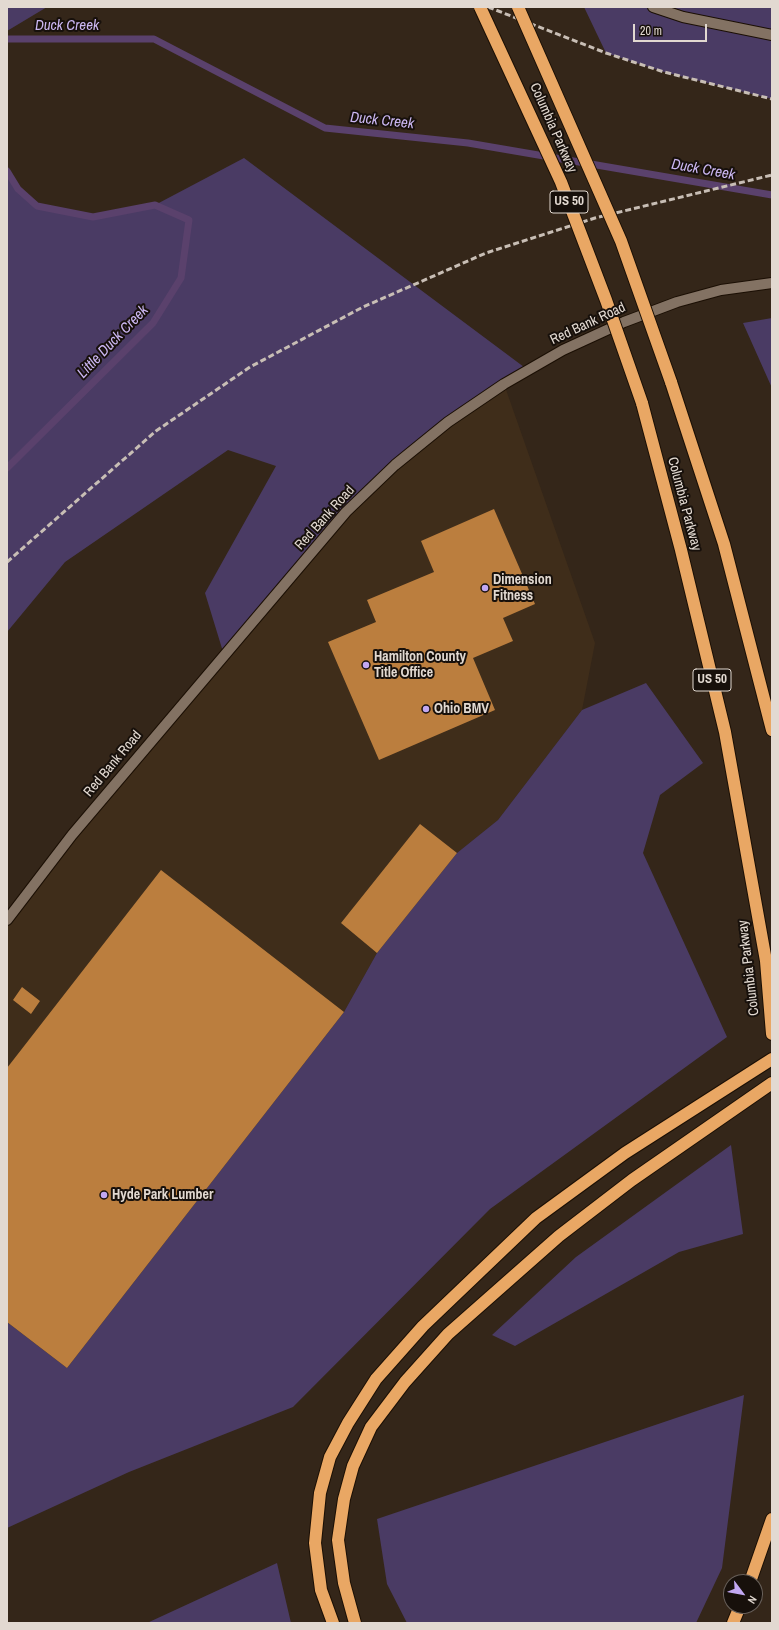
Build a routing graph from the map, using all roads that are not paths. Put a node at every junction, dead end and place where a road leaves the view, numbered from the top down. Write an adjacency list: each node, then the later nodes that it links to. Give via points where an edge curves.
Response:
1 (480, 7): 8 (highway, Columbia Parkway / US 50, bridge, via 561,182 642,403 725,732 766,961)
2 (518, 7): 6 (highway, Columbia Parkway / US 50, bridge, via 621,241 724,544)
3 (653, 7): 4 (street, via 683,17)
4 (772, 35)
5 (772, 283): 7 (street, Red Bank Road, via 721,290 677,302 624,322 563,350 504,384 448,422 395,465 346,512 72,835)
6 (772, 730)
7 (7, 920)
8 (772, 1034)
9 (772, 1059): 13 (highway, via 625,1153 536,1218 423,1326 376,1379 330,1457 320,1493 315,1543 321,1590)
10 (772, 1083): 14 (highway, via 632,1180 558,1236 448,1334 405,1382 371,1427 353,1466 344,1499 338,1540 344,1583)
11 (772, 1519): 12 (highway)
12 (753, 1574)
13 (333, 1623)
14 (355, 1623)

